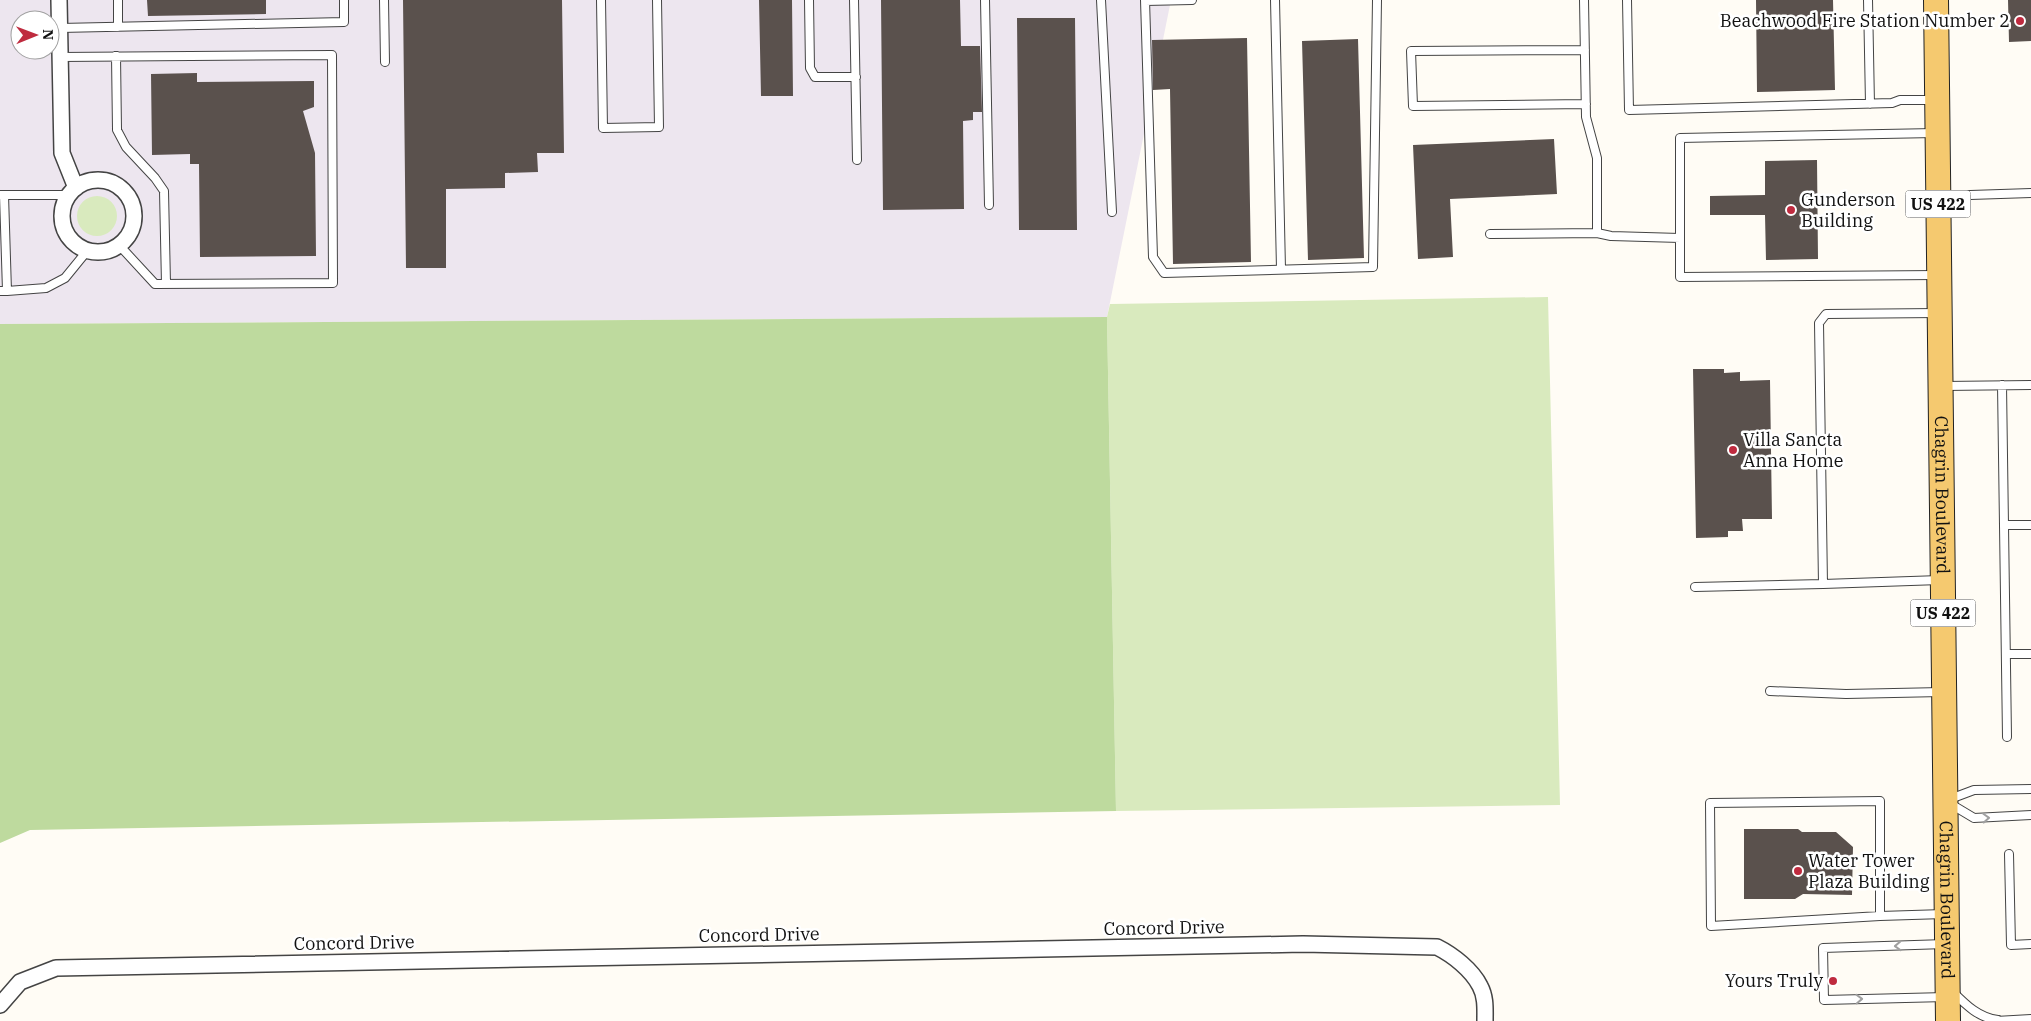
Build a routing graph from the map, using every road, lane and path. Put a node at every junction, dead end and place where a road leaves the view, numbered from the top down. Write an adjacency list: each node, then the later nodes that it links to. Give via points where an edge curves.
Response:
1 (118, 0): 18 (lane)
2 (344, 0): 18 (lane, via 344,22)
3 (384, 0): 23 (lane)
4 (601, 0): 5 (lane, via 603,128 659,128)
5 (657, 0)
6 (809, 0): 24 (lane, via 810,68 815,77)
7 (854, 0): 24 (lane)
8 (985, 0): 34 (lane)
9 (1101, 0): 35 (lane)
10 (1145, 0): 11 (lane); 41 (lane, via 1152,257 1164,273)
11 (1192, 0)
12 (1275, 0): 41 (lane)
13 (1377, 0): 41 (lane, via 1373,267)
14 (1584, 0): 20 (lane)
15 (1627, 0): 27 (lane, via 1629,110)
16 (1868, 0): 27 (lane)
17 (1936, 0): 25 (main road, Chagrin Boulevard / US 422)
18 (118, 27): 19 (lane)
19 (60, 28)
20 (1585, 50): 26 (lane); 26 (lane, via 1411,51 1412,106)
21 (116, 56): 22 (lane); 43 (lane, via 116,130 126,147 164,191); 43 (lane, via 332,55 333,283)
22 (60, 57): 30 (street, via 62,153)
23 (385, 62)
24 (856, 77): 29 (lane)
25 (1937, 100): 27 (lane); 28 (main road, Chagrin Boulevard / US 422)
26 (1586, 104): 36 (lane, via 1586,117 1597,158)
27 (1870, 104)
28 (1937, 133): 33 (main road, Chagrin Boulevard / US 422); 38 (lane, via 1680,138)
29 (857, 160)
30 (73, 191): 32 (lane); 39 (street, via 89,181 104,180 119,186 129,197 134,212 133,227); 40 (street, via 66,199 62,214 64,228 77,246)
31 (2031, 193): 33 (lane)
32 (2, 195): 44 (lane)
33 (1938, 196): 42 (main road, Chagrin Boulevard / US 422)
34 (989, 205)
35 (1112, 212)
36 (1597, 233): 37 (lane); 38 (lane)
37 (1490, 234)
38 (1680, 238): 42 (lane, via 1680,277)
39 (119, 245): 40 (street, via 113,250 98,253); 43 (lane, via 155,284)
40 (87, 251): 44 (lane, via 66,278 46,288)
41 (1281, 270)
42 (1939, 274): 45 (main road, Chagrin Boulevard / US 422)
43 (166, 284)
44 (4, 291)
45 (1940, 313): 48 (main road, Chagrin Boulevard / US 422); 52 (lane, via 1826,314 1819,323)
46 (2002, 384): 47 (lane); 48 (lane); 49 (lane)
47 (2031, 385)
48 (1939, 386): 51 (main road, Chagrin Boulevard / US 422)
49 (2004, 525): 50 (lane); 54 (lane)
50 (2031, 525)
51 (1943, 580): 52 (lane); 57 (main road, Chagrin Boulevard / US 422)
52 (1823, 584): 53 (lane)
53 (1695, 587)
54 (2006, 654): 55 (lane); 58 (lane)
55 (2031, 654)
56 (1770, 691): 57 (lane, via 1846,694)
57 (1944, 692): 60 (main road, Chagrin Boulevard / US 422)
58 (2008, 737)
59 (2031, 789): 60 (lane, via 1974,790)
60 (1946, 801): 61 (lane, one-way to 61, via 1974,818); 63 (main road, Chagrin Boulevard / US 422)
61 (2031, 815)
62 (2009, 854): 66 (lane, via 2011,945)
63 (1947, 914): 64 (lane); 65 (main road, Chagrin Boulevard / US 422)
64 (1880, 916): 64 (lane, via 1712,926 1710,803 1880,801)
65 (1947, 944): 67 (main road, Chagrin Boulevard / US 422); 67 (lane, one-way to 67, via 1823,948 1824,1000)
66 (2031, 944)
67 (1948, 992): 70 (lane, via 1981,1016); 72 (main road, Chagrin Boulevard / US 422)
68 (0, 1005): 71 (street, Concord Drive, via 20,982 56,968 1303,944 1437,947 1454,956 1480,986 1485,1001)
69 (2031, 1019): 70 (lane)
70 (1998, 1020): 73 (lane)
71 (1485, 1021)
72 (1948, 1021)
73 (1980, 1021)

